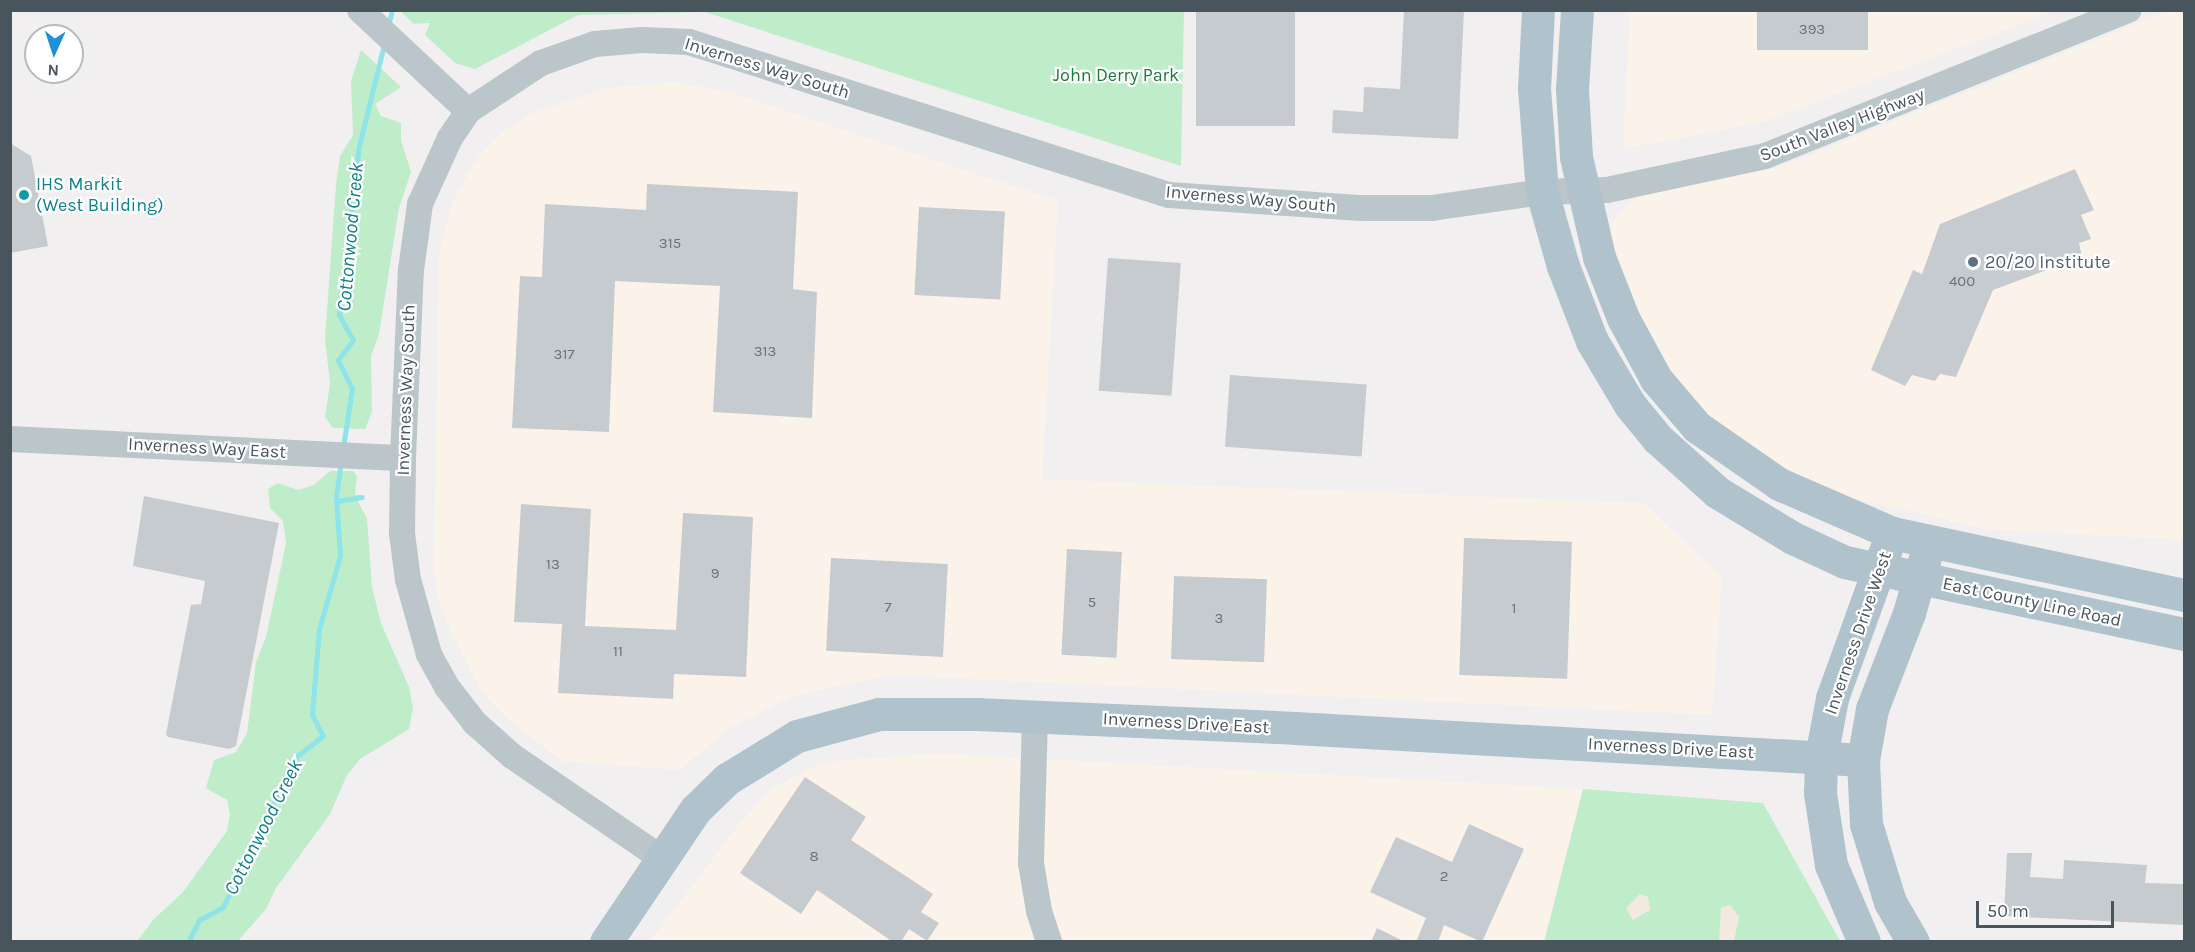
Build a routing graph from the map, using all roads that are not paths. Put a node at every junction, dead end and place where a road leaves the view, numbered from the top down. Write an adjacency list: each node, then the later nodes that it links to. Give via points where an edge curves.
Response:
1 (1538, 10): 7 (main road, East County Line Road, via 1534,88)
2 (1576, 10): 6 (main road, East County Line Road, via 1572,88)
3 (2129, 10): 6 (street, South Valley Highway, via 1771,154 1689,175)
4 (366, 15): 5 (street)
5 (468, 111): 7 (street, Inverness Way South, via 565,52 625,41 674,40 1169,195 1405,208); 9 (street, Inverness Way South, via 450,138 420,204 411,270)
6 (1581, 191): 7 (street, South Valley Highway); 10 (main road, East County Line Road, via 1599,257 1623,318 1656,379 1697,427 1779,484)
7 (1542, 192): 12 (main road, East County Line Road, via 1563,266 1592,341 1630,405 1658,439 1717,492 1794,538 1845,562)
8 (10, 439): 9 (street, Inverness Way East)
9 (403, 458): 19 (street, Inverness Way South, via 402,533 409,587 423,642 447,687 475,723 512,756)
10 (1892, 533): 11 (main road, East County Line Road); 12 (main road, Inverness Drive West)
11 (1928, 542): 13 (main road); 14 (main road, East County Line Road)
12 (1880, 570): 13 (main road, East County Line Road); 17 (main road, Inverness Drive West, via 1832,698)
13 (1920, 578): 15 (main road, East County Line Road); 18 (main road, via 1872,709)
14 (2184, 595)
15 (2184, 634)
16 (1035, 717): 17 (main road, Inverness Drive East); 19 (main road, Inverness Drive East, via 879,714 797,736 727,779 695,810); 21 (street, via 1031,863 1038,911)
17 (1821, 757): 18 (main road, Inverness Drive East); 22 (main road, Inverness Drive West, via 1820,793 1831,865)
18 (1863, 760): 23 (main road, via 1866,824 1890,902)
19 (661, 858): 20 (main road, Inverness Drive East)
20 (606, 942)
21 (1049, 942)
22 (1864, 942)
23 (1913, 942)

